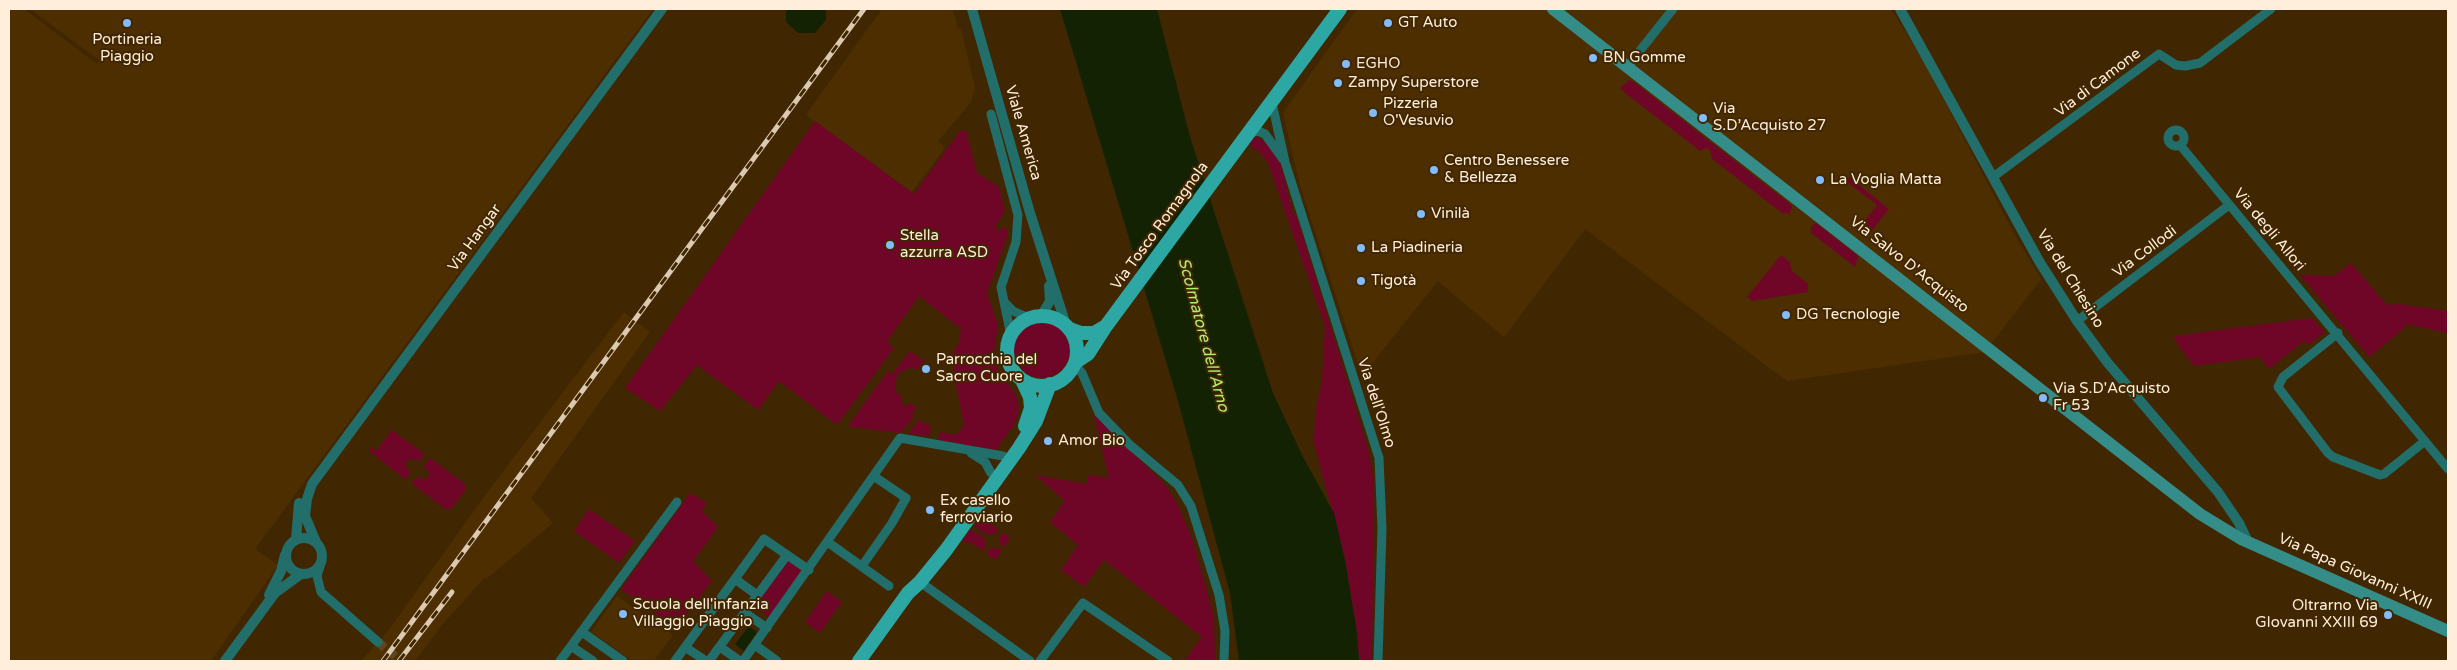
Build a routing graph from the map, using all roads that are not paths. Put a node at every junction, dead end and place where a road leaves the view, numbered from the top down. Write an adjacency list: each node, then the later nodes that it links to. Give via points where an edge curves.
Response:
1 (662, 9): 35 (street, Via Hangar)
2 (972, 9): 18 (street, Viale America)
3 (1331, 9): 13 (main road, Via Tosco Romagnola, via 1246,128)
4 (1340, 9): 10 (main road, Via Tosco Romagnola)
5 (1553, 9): 9 (main road, Via Salvo D'Acquisto)
6 (1673, 9): 9 (street)
7 (1900, 9): 16 (street, Via del Chiesino)
8 (2271, 9): 16 (street, Via di Camone, via 2200,63 2176,65 2158,54)
9 (1627, 67): 39 (main road, Via Salvo D'Acquisto, via 2200,514)
10 (1272, 103): 12 (main road, Via Tosco Romagnola); 15 (street, Via dell'Olmo)
11 (991, 114): 19 (street, via 1018,220 1016,242 1001,287)
12 (1249, 133): 13 (main road, Via Tosco Romagnola); 15 (street, Via dell'Olmo, via 1258,131 1266,134)
13 (1240, 144): 23 (main road, Via Tosco Romagnola)
14 (2180, 145): 17 (street, Via degli Allori)
15 (1285, 162): 75 (street, Via dell'Olmo, via 1379,458 1382,528)
16 (1993, 177): 21 (street, Via del Chiesino, via 2039,261)
17 (2229, 204): 21 (street, Via Collodi); 24 (street, Via degli Allori)
18 (1046, 265): 20 (street, via 1050,297 1047,307); 22 (street)
19 (1002, 299): 20 (street, via 1013,311); 25 (street)
20 (1035, 317): 22 (main road, via 1057,320); 25 (main road, via 1017,326)
21 (2077, 321): 39 (street, Via del Chiesino, via 2107,362 2218,492)
22 (1068, 327): 23 (main road, via 1081,333); 26 (main road, via 1077,345)
23 (1100, 333): 26 (main road, Via Tosco Romagnola, via 1088,354)
24 (2338, 333): 29 (street, Via degli Allori); 29 (street, via 2283,377 2278,386 2328,453 2380,475)
25 (1011, 336): 27 (main road, via 1009,360)
26 (1076, 364): 28 (main road, via 1064,377); 74 (street, via 1099,413 1130,445 1178,485 1191,506 1219,595 1225,631)
27 (1022, 380): 28 (main road); 31 (main road, via 1030,402 1030,414)
28 (1050, 384): 48 (main road, via 1030,431)
29 (2425, 441): 32 (street, Via degli Allori)
30 (964, 450): 31 (street); 33 (street, via 983,460); 34 (street, via 900,438)
31 (1003, 456): 33 (main road)
32 (2448, 469)
33 (992, 473): 50 (main road, via 915,578)
34 (875, 477): 40 (street); 44 (street, via 906,498)
35 (312, 484): 37 (street, Via Hangar, via 303,492 300,502); 38 (street, Via Hangar, via 306,516)
36 (677, 502): 56 (street)
37 (296, 539): 38 (street, via 307,538); 41 (street)
38 (316, 542): 43 (street, via 322,552)
39 (2248, 542): 55 (main road, Via Papa Giovanni XXIII)
40 (828, 543): 44 (street); 45 (street)
41 (286, 554): 46 (street, via 289,566); 52 (street)
42 (787, 555): 45 (street); 47 (street, via 764,539); 51 (street)
43 (320, 563): 46 (street, via 313,572); 57 (street, via 317,576 322,592)
44 (862, 566): 49 (street)
45 (809, 570): 54 (street)
46 (301, 574): 52 (street, via 279,589)
47 (735, 579): 51 (street); 60 (street)
48 (920, 582): 50 (main road); 71 (street)
49 (889, 586)
50 (908, 594): 70 (main road)
51 (758, 595): 53 (street)
52 (264, 608): 62 (street)
53 (745, 613): 54 (street); 61 (street)
54 (767, 628): 58 (street)
55 (2448, 631)
56 (582, 632): 59 (street); 65 (street)
57 (378, 642)
58 (755, 645): 68 (street); 69 (street)
59 (571, 646): 63 (street); 64 (street)
60 (686, 647): 66 (street); 67 (street)
61 (720, 647): 67 (street); 68 (street)
62 (225, 661)
63 (560, 661)
64 (593, 661)
65 (623, 661)
66 (675, 661)
67 (708, 661)
68 (741, 661)
69 (777, 661)
70 (859, 661)
71 (1030, 661)
72 (1040, 661): 73 (street, via 1083,603)
73 (1168, 661)
74 (1224, 661)
75 (1378, 661)

